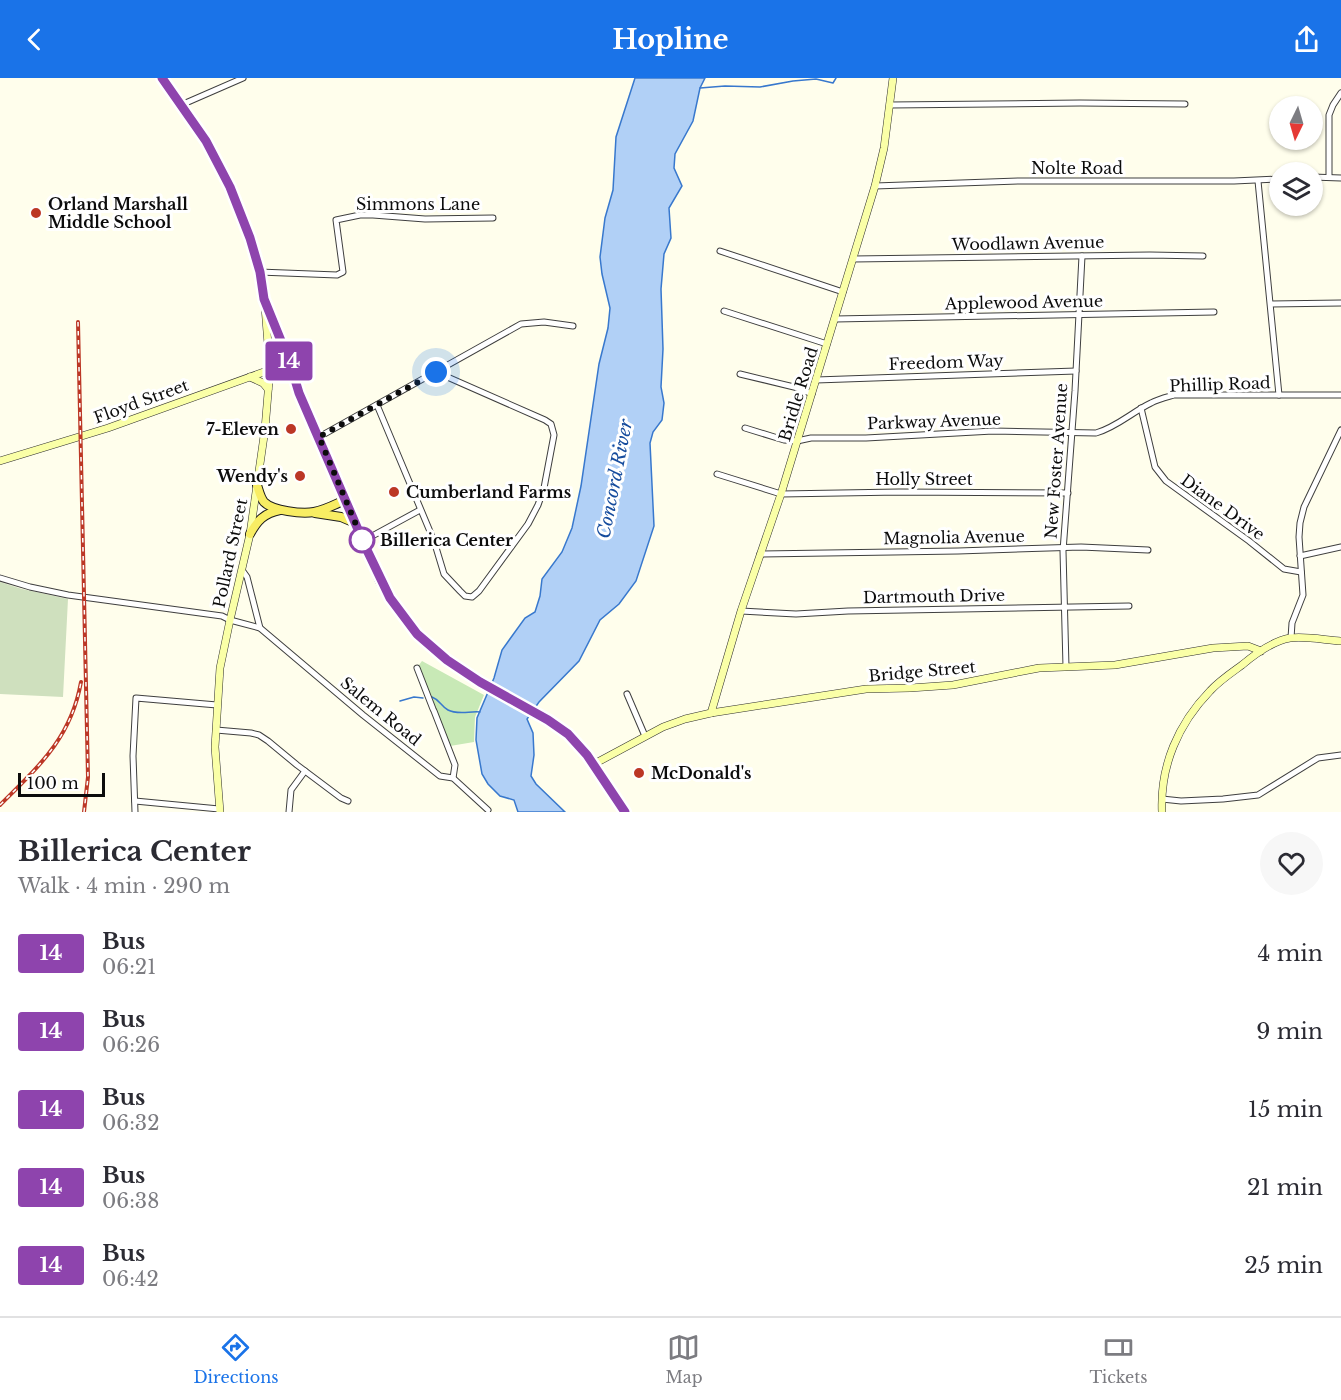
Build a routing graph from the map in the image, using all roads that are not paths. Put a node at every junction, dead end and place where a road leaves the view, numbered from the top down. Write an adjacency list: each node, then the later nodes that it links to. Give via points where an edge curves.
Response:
1 (162, 78): 6 (main road)
2 (243, 78): 6 (street)
3 (893, 78): 7 (main road, Bridle Road)
4 (1341, 93): 9 (street, via 1329,115)
5 (1185, 104): 7 (street)
6 (181, 105): 19 (main road, via 229,185)
7 (890, 105): 13 (main road, Bridle Road)
8 (1323, 177): 9 (street)
9 (1329, 177): 10 (street)
10 (1341, 178)
11 (1269, 180): 12 (street, Nolte Road)
12 (1258, 181): 13 (street, Nolte Road, via 1018,181); 23 (street)
13 (875, 186): 18 (main road, Bridle Road)
14 (493, 218): 19 (street, Simmons Lane, via 342,218 336,220 341,274)
15 (720, 250): 20 (street)
16 (1082, 256): 17 (street, Woodlawn Avenue); 18 (street, Woodlawn Avenue); 26 (street, New Foster Avenue)
17 (1203, 256)
18 (853, 259): 20 (main road, Bridle Road)
19 (260, 272): 21 (main road)
20 (843, 292): 27 (main road, Bridle Road)
21 (264, 299): 30 (main road); 31 (main road, Pollard Street)
22 (1341, 303): 23 (street)
23 (1270, 304): 40 (street)
24 (724, 311): 29 (street)
25 (1214, 312): 26 (street, Applewood Avenue)
26 (1079, 315): 27 (street, Applewood Avenue); 32 (street, New Foster Avenue)
27 (835, 319): 29 (main road, Bridle Road)
28 (573, 326): 33 (street, via 521,324)
29 (827, 344): 36 (main road, Bridle Road)
30 (290, 363): 31 (main road, Floyd Street); 46 (main road)
31 (270, 369): 35 (main road, Floyd Street); 37 (main road, Pollard Street)
32 (1076, 371): 36 (street, Freedom Way); 45 (street, New Foster Avenue)
33 (436, 372): 41 (street); 55 (street, via 545,420 553,429 554,443 534,514 472,597 465,596 444,574)
34 (740, 374): 38 (street)
35 (250, 377): 37 (main road); 48 (main road, Floyd Street, via 108,428)
36 (816, 380): 38 (main road, Bridle Road)
37 (268, 388): 50 (main road, Pollard Street)
38 (812, 394): 47 (main road, Bridle Road)
39 (1341, 394): 40 (street, Phillip Road)
40 (1279, 395): 42 (street, Phillip Road, via 1174,395)
41 (377, 405): 46 (street); 55 (street)
42 (1141, 408): 45 (street, Phillip Road, via 1107,430); 66 (street, Diane Drive, via 1155,467 1166,482 1284,569)
43 (745, 428): 47 (street, Parkway Avenue)
44 (1341, 430): 64 (street, via 1304,507)
45 (1072, 434): 47 (street, Parkway Avenue, via 993,431); 51 (street, New Foster Avenue)
46 (319, 437): 53 (main road)
47 (797, 441): 52 (main road, Bridle Road)
48 (0, 460)
49 (717, 474): 52 (street, Holly Street)
50 (257, 485): 54 (main road, via 263,501); 58 (main road, Pollard Street)
51 (1068, 493): 52 (street, Holly Street); 61 (street, New Foster Avenue)
52 (781, 494): 63 (main road, Bridle Road)
53 (345, 500): 56 (main road); 57 (main road)
54 (280, 510): 56 (main road); 58 (main road, via 261,517)
55 (420, 510): 59 (street)
56 (312, 512): 57 (main road)
57 (355, 523): 59 (main road)
58 (250, 534): 65 (main road, Pollard Street)
59 (363, 541): 84 (main road, via 390,598 429,645 480,682 568,734)
60 (1341, 547): 64 (street)
61 (1064, 549): 62 (street, Magnolia Avenue); 63 (street, Magnolia Avenue); 68 (street, New Foster Avenue)
62 (1148, 550)
63 (760, 554): 70 (main road, Bridle Road)
64 (1300, 556): 66 (street)
65 (242, 570): 71 (main road, Pollard Street); 72 (street)
66 (1301, 572): 73 (street, via 1303,595 1292,623)
67 (0, 578): 71 (street, Salem Road, via 68,595)
68 (1065, 606): 69 (street, Dartmouth Drive); 70 (street, Dartmouth Drive, via 796,614); 76 (street, New Foster Avenue)
69 (1128, 606)
70 (741, 611): 80 (main road, Bridle Road)
71 (230, 620): 72 (street, Salem Road); 79 (main road, Pollard Street, via 220,668)
72 (260, 628): 86 (street, Salem Road, via 440,776)
73 (1291, 638): 74 (main road); 75 (main road)
74 (1341, 641)
75 (1262, 651): 76 (main road, Bridge Street, via 1234,646 1118,664); 87 (main road, via 1211,689 1190,714 1170,754)
76 (1066, 667): 80 (main road, Bridge Street, via 1039,668 953,685 866,689)
77 (417, 668): 86 (street, via 455,765)
78 (627, 694): 82 (street)
79 (218, 705): 81 (main road, Pollard Street); 88 (street, via 136,698)
80 (711, 713): 82 (main road, Bridge Street)
81 (216, 730): 85 (street, via 259,735); 90 (main road, Pollard Street)
82 (645, 736): 84 (main road, Bridge Street)
83 (1341, 755): 87 (street, via 1318,758 1258,795)
84 (594, 764): 94 (main road)
85 (305, 771): 89 (street); 93 (street, via 291,790)
86 (453, 778): 91 (street, Salem Road)
87 (1161, 799): 95 (main road)
88 (135, 801): 90 (street); 92 (street)
89 (348, 801)
90 (220, 810)
91 (488, 810)
92 (135, 812)
93 (289, 812)
94 (625, 812)
95 (1162, 812)

